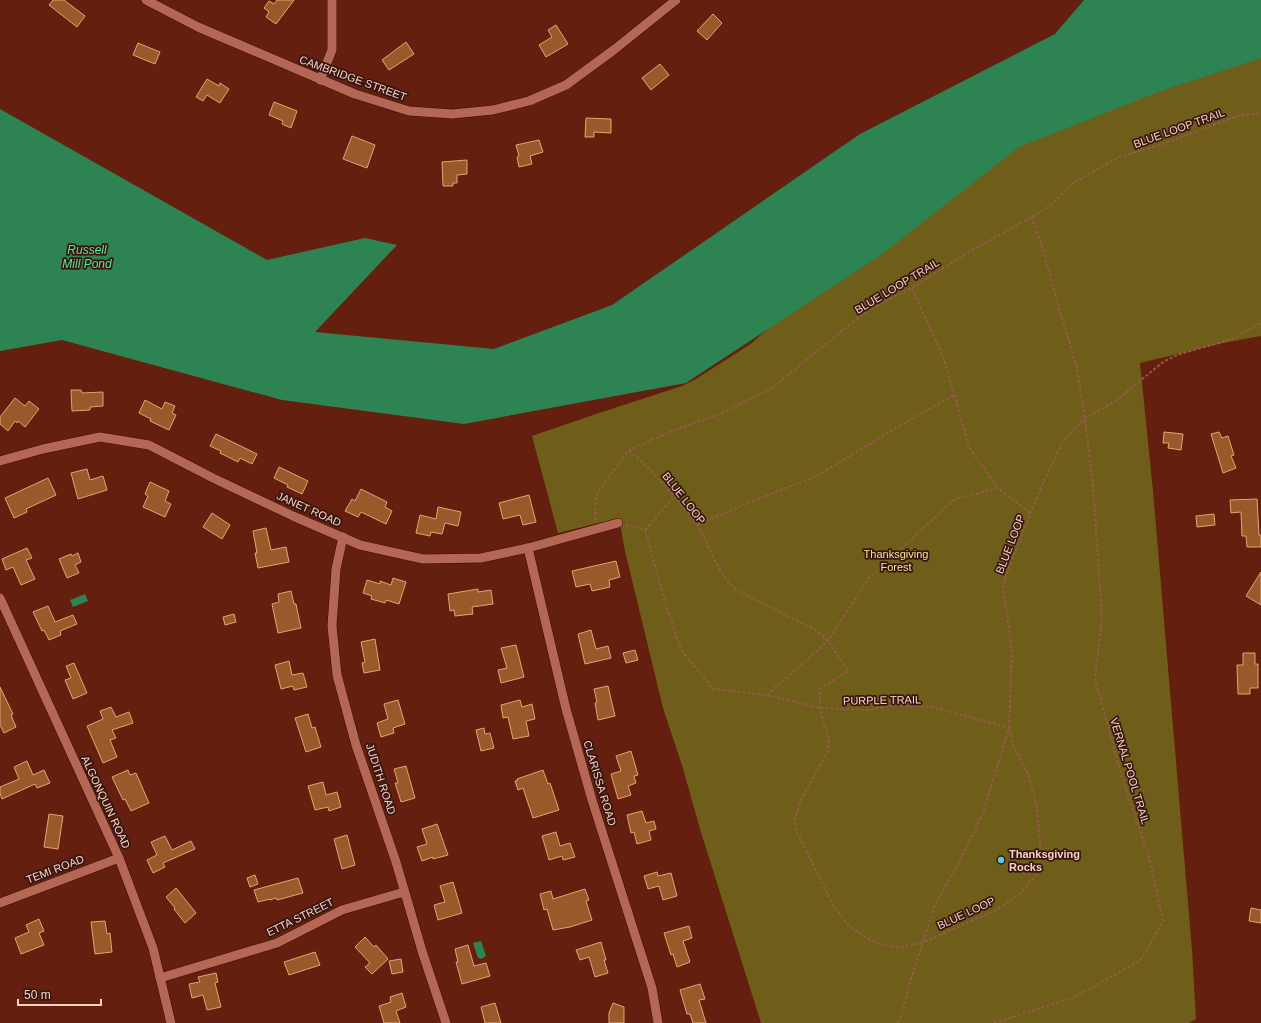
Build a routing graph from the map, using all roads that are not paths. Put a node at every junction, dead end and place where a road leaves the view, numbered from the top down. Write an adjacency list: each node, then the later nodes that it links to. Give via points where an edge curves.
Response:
1 (146, 0): 4 (street, CAMBRIDGE STREET, via 198,27)
2 (332, 0): 4 (street, via 332,50)
3 (676, 0): 4 (street, CAMBRIDGE STREET, via 566,85 529,101 493,110 452,114 409,111)
4 (320, 80)
5 (0, 461): 7 (street, JANET ROAD, via 100,437 149,445 293,516)
6 (618, 523): 8 (street, JANET ROAD)
7 (343, 537): 8 (street, JANET ROAD, via 360,545 423,559 481,558); 11 (street, JUDITH ROAD, via 336,569 332,626 337,675 356,745)
8 (528, 548): 16 (street, CLARISSA ROAD, via 566,709 652,988)
9 (0, 598): 10 (street, ALGONQUIN ROAD)
10 (119, 858): 12 (street, TEMI ROAD); 13 (street, ALGONQUIN ROAD, via 153,948)
11 (404, 892): 13 (street, ETTA STREET, via 342,910 277,944); 15 (street, JUDITH ROAD)
12 (0, 903)
13 (160, 978): 14 (street, ALGONQUIN ROAD)
14 (172, 1023)
15 (446, 1023)
16 (658, 1023)

